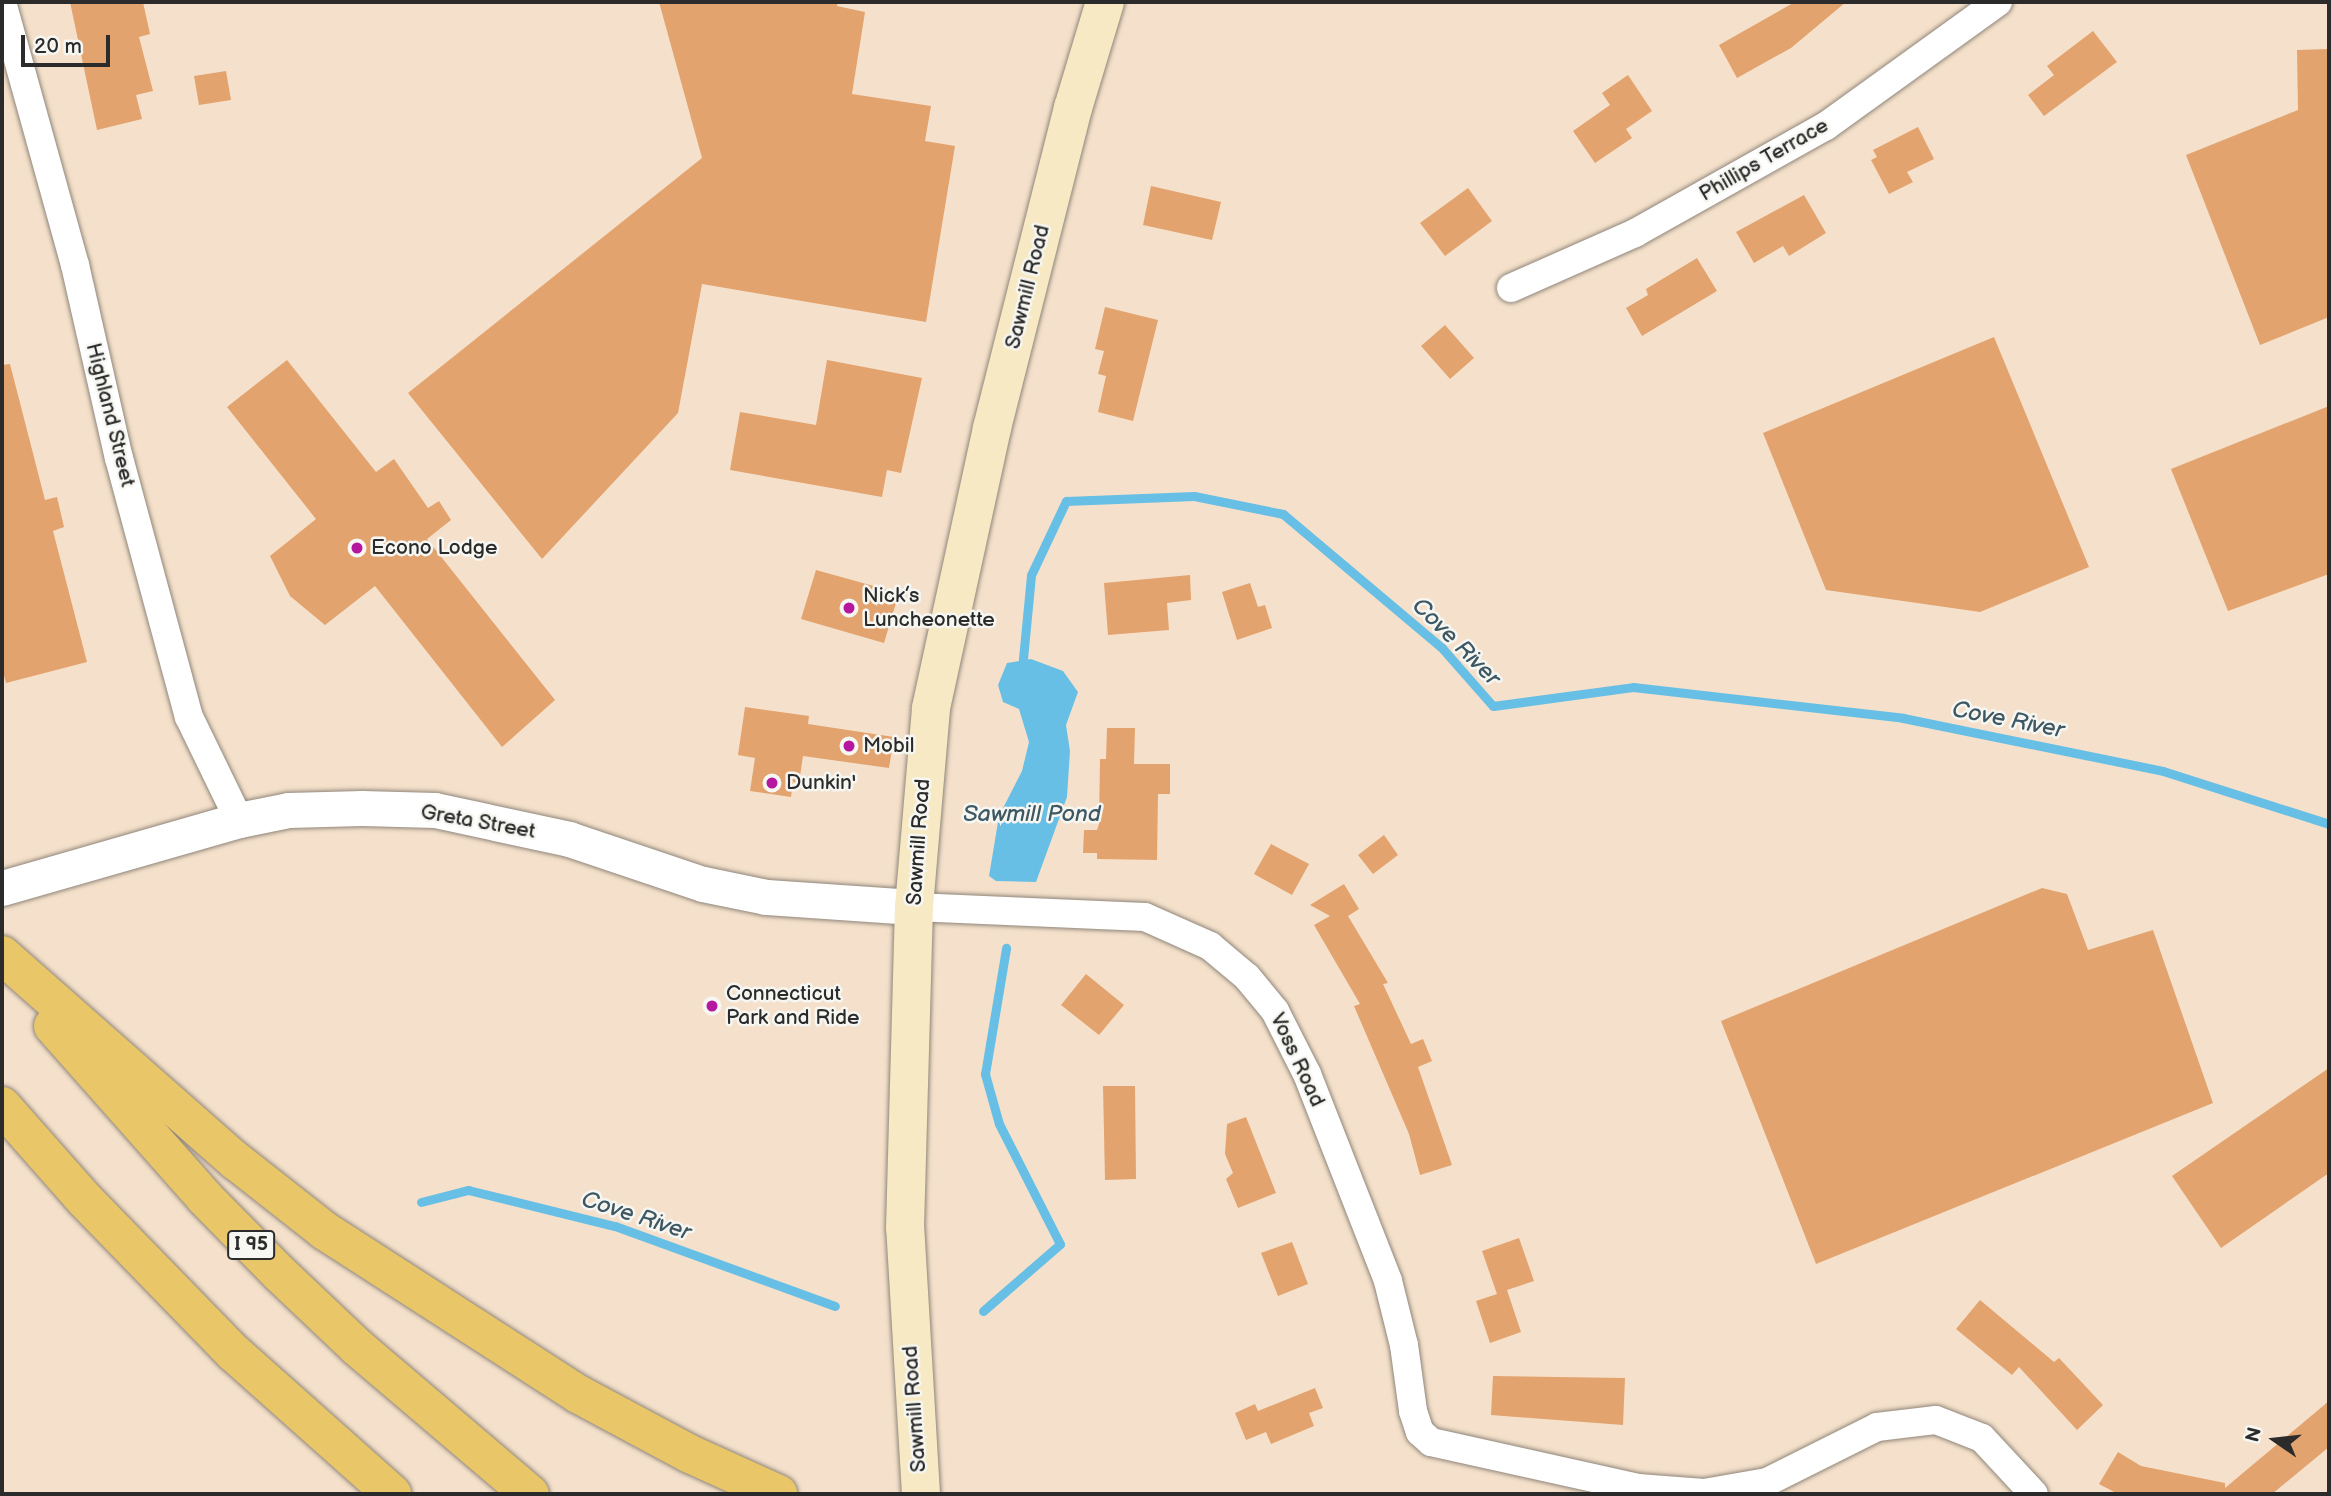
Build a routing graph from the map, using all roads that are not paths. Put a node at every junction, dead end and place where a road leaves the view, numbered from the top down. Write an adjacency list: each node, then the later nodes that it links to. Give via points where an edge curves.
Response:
1 (2, 2): 5 (street, Highland Street, via 75,265 119,458 189,717)
2 (1105, 2): 7 (main road, Sawmill Road, via 1073,108 950,612 929,720)
3 (1998, 2): 4 (street, Phillips Terrace, via 1826,126 1635,233)
4 (1511, 288)
5 (239, 820): 6 (street, Greta Street); 7 (street, Greta Street, via 288,810 435,810 569,839 703,884 753,895)
6 (2, 888)
7 (914, 907): 14 (main road, Sawmill Road, via 905,1228); 15 (street, Voss Road, via 1145,917 1210,946 1247,977 1275,1011 1307,1073 1388,1282 1404,1345 1413,1411 1420,1432 1431,1442 1638,1488 1704,1493 1767,1482 1877,1427 1936,1420 1982,1438)
8 (2, 955): 13 (highway, via 236,1161 325,1231 578,1394 690,1454)
9 (2, 965): 12 (highway, I 95, via 141,1127 279,1273 427,1409)
10 (2, 1106): 11 (highway, via 85,1200 234,1353)
11 (392, 1494)
12 (530, 1494)
13 (778, 1494)
14 (921, 1494)
15 (2034, 1494)

